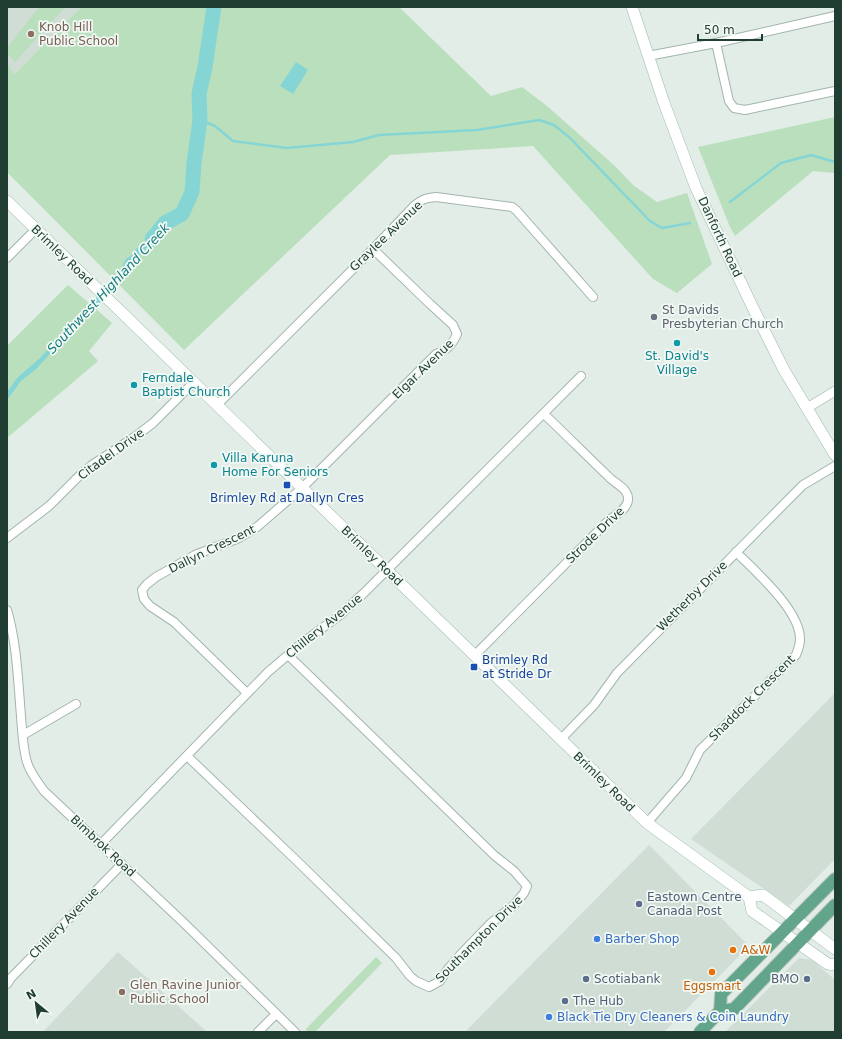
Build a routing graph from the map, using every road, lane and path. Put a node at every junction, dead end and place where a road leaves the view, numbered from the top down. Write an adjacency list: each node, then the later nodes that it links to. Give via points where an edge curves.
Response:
1 (632, 7): 4 (main road, Danforth Road)
2 (835, 16): 3 (street)
3 (716, 43): 4 (street); 5 (street, via 729,101 734,108 745,110)
4 (648, 56): 15 (main road, Danforth Road, via 675,135 706,208 784,370)
5 (835, 91)
6 (7, 201): 7 (main road, Brimley Road)
7 (36, 229): 9 (street); 12 (main road, Brimley Road)
8 (373, 249): 10 (street, Graylee Avenue, via 423,199 436,197 512,207); 14 (street, Graylee Avenue); 19 (street, Elgar Avenue, via 453,325 457,334 449,347 436,354)
9 (7, 258)
10 (593, 297)
11 (581, 376): 16 (street, Chillery Avenue)
12 (194, 382): 14 (main road, Brimley Road); 20 (street, Citadel Drive, via 153,423 88,468 49,506)
13 (835, 391): 15 (street)
14 (217, 405): 19 (main road, Brimley Road)
15 (807, 408): 17 (main road, Danforth Road)
16 (544, 414): 22 (street, Chillery Avenue); 25 (street, Strode Drive, via 620,486 627,494 628,503)
17 (835, 454)
18 (835, 466): 21 (street, Wetherby Drive, via 804,485)
19 (302, 488): 22 (main road, Brimley Road); 26 (street, Dallyn Crescent, via 257,527 239,538 195,555 156,577 142,590 150,606 178,627)
20 (7, 538)
21 (736, 552): 29 (street, Wetherby Drive, via 616,673 594,705); 31 (street, Shaddock Crescent, via 779,595 798,630 799,648 796,655 700,750 686,778)
22 (387, 570): 24 (street, Chillery Avenue, via 340,615); 25 (main road, Brimley Road)
23 (7, 610): 28 (street, Bimbrok Road, via 13,636)
24 (288, 654): 26 (street, Chillery Avenue); 30 (street, Southampton Drive, via 527,886 513,906 491,923 461,954 440,981 429,987 410,976 396,958 297,860)
25 (475, 655): 29 (main road, Brimley Road)
26 (247, 693): 30 (street, Chillery Avenue)
27 (76, 704): 28 (street)
28 (23, 735): 32 (street, Bimbrok Road, via 31,772 44,791)
29 (561, 739): 31 (main road, Brimley Road)
30 (187, 756): 32 (street, Chillery Avenue)
31 (647, 823): 35 (main road, Brimley Road)
32 (101, 844): 33 (street, Bimbrok Road)
33 (122, 864): 43 (street, Chillery Avenue); 45 (street, Bimbrok Road)
34 (835, 879): 37 (main road)
35 (749, 897): 37 (main road, via 763,895); 39 (main road, Brimley Road, via 752,911)
36 (835, 905): 38 (main road)
37 (796, 919): 38 (main road); 39 (main road)
38 (810, 930): 40 (main road); 41 (main road)
39 (783, 932): 40 (main road, Brimley Road); 44 (main road, via 722,994)
40 (798, 943): 42 (main road, Brimley Road, via 828,964); 44 (main road, via 734,1009)
41 (835, 949)
42 (835, 965)
43 (7, 984)
44 (720, 1011): 48 (main road)
45 (276, 1014): 46 (street); 47 (street, Bimbrok Road)
46 (258, 1032)
47 (295, 1032)
48 (700, 1032)

